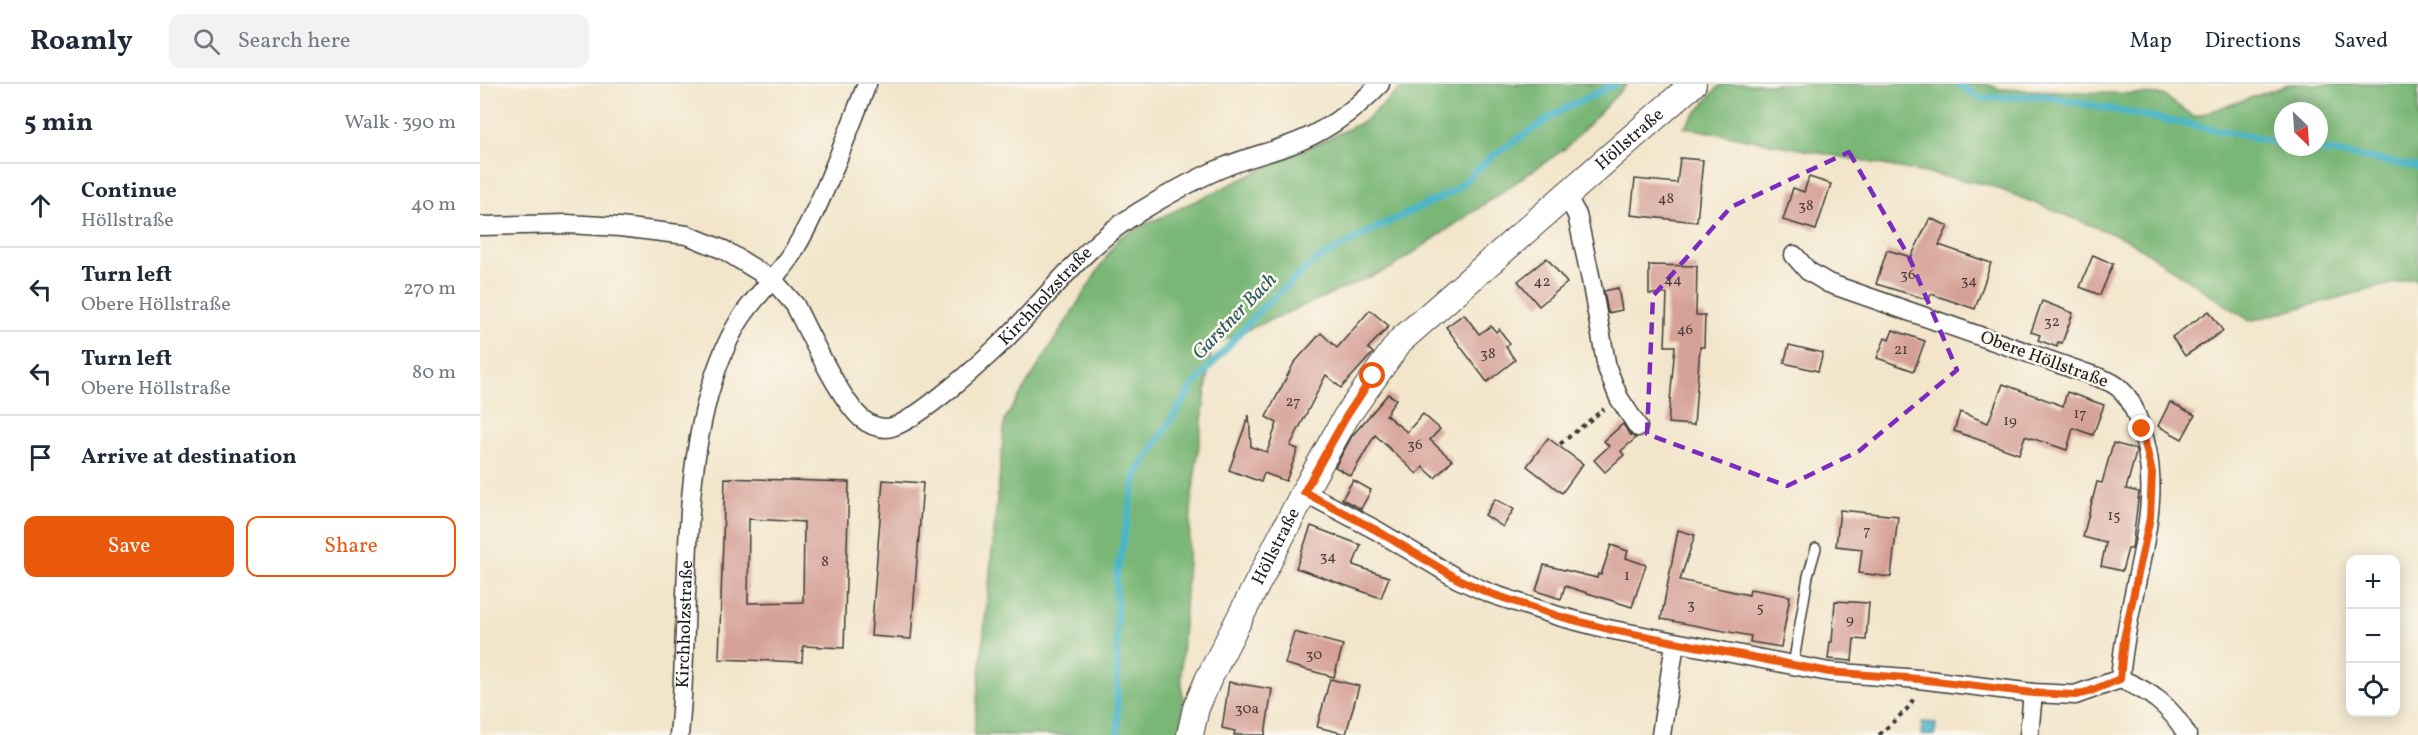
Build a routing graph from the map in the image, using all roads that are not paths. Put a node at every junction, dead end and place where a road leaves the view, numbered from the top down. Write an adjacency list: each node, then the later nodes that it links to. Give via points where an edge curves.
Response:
1 (867, 84): 7 (street, Kirchholzstraße, via 807,225)
2 (1380, 84): 7 (street, Kirchholzstraße, via 1324,129 1288,146 1226,166 1119,225 1065,273 989,355 901,424 879,427 860,417 795,305)
3 (1693, 84): 4 (street, Höllstraße)
4 (1566, 195): 8 (street, via 1577,215 1606,368); 9 (street, Höllstraße, via 1400,341 1346,417)
5 (480, 226): 7 (street, via 567,224 678,233 704,240)
6 (1794, 255): 13 (street, Obere Höllstraße, via 1808,271 1828,283 2113,383 2128,398 2142,429 2152,473 2152,493)
7 (773, 280): 15 (street, Kirchholzstraße, via 741,318 730,338 702,420 694,464)
8 (1638, 427)
9 (1304, 492): 11 (street, via 1489,593 1558,616); 16 (street, Höllstraße, via 1208,680)
10 (1815, 548): 12 (lane)
11 (1675, 643): 12 (street); 17 (street)
12 (1793, 666): 14 (street)
13 (2120, 679): 14 (street, via 2075,695); 19 (street, via 2155,696 2178,719)
14 (2033, 693): 18 (street)
15 (679, 735)
16 (1190, 735)
17 (1661, 735)
18 (2029, 735)
19 (2187, 735)

